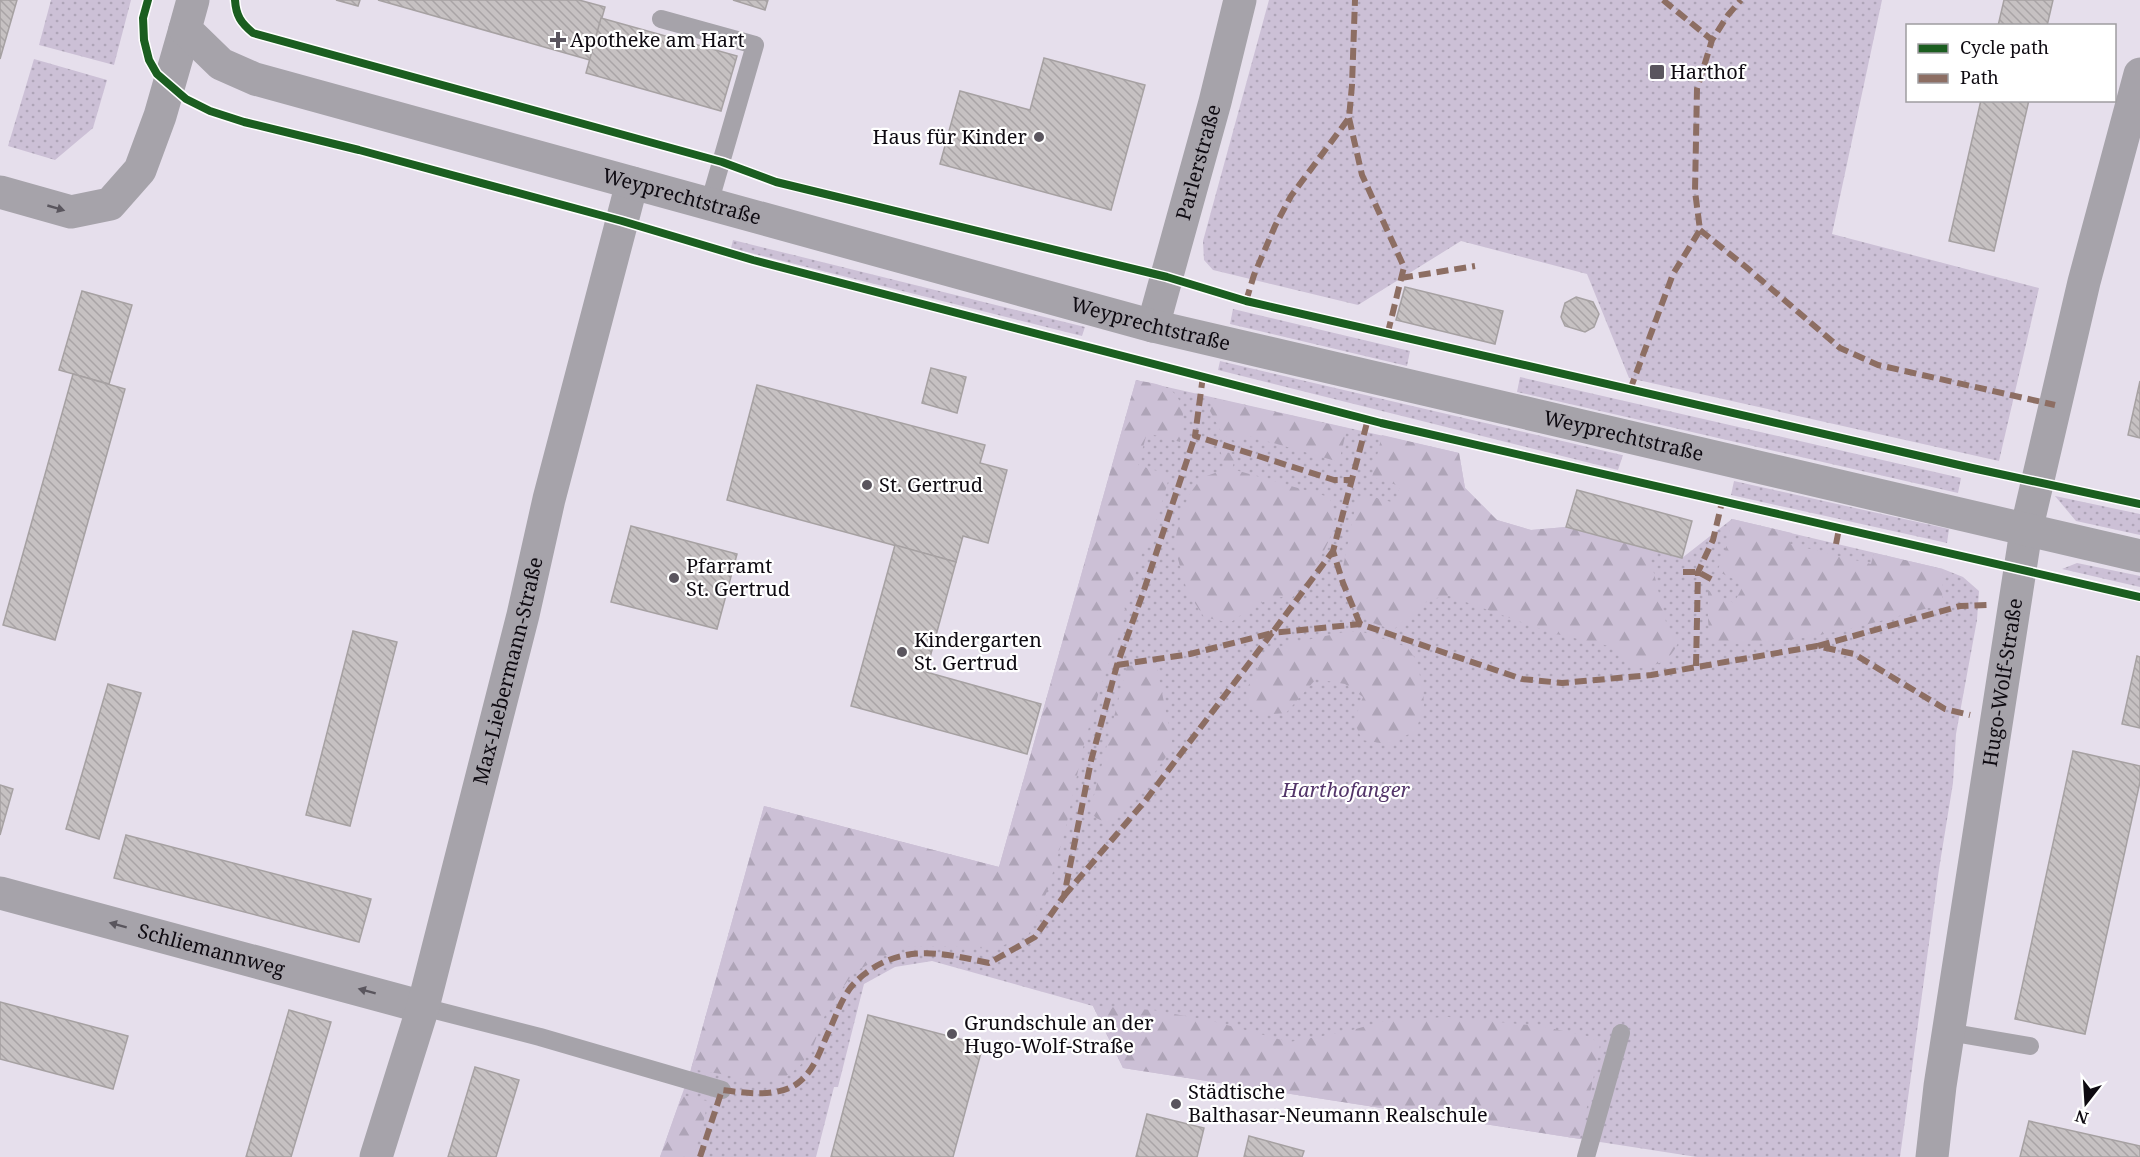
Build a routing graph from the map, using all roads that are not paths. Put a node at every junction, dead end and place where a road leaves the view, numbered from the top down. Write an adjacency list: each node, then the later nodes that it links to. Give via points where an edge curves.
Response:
1 (1240, 0): 8 (street, Parlerstraße)
2 (189, 14): 5 (street, Weyprechtstraße, via 221,64 255,79); 6 (street, one-way to 2, via 71,212 110,204 140,170)
3 (661, 19): 7 (lane, via 755,45)
4 (2140, 74): 9 (street, Hugo-Wolf-Straße, via 2084,282)
5 (632, 183): 7 (street, Weyprechtstraße); 12 (street, Max-Liebermann-Straße)
6 (0, 192)
7 (710, 204): 8 (street, Weyprechtstraße)
8 (1154, 326): 9 (street, Weyprechtstraße)
9 (2026, 531): 10 (street, Weyprechtstraße); 13 (street, Hugo-Wolf-Straße)
10 (2140, 556)
11 (0, 893): 12 (street, Schliemannweg, one-way to 11)
12 (423, 1007): 16 (lane); 17 (street, Max-Liebermann-Straße)
13 (1948, 1032): 15 (lane); 19 (street, Hugo-Wolf-Straße)
14 (1621, 1033): 18 (lane)
15 (2030, 1046)
16 (722, 1090)
17 (376, 1157)
18 (1586, 1157)
19 (1932, 1157)

